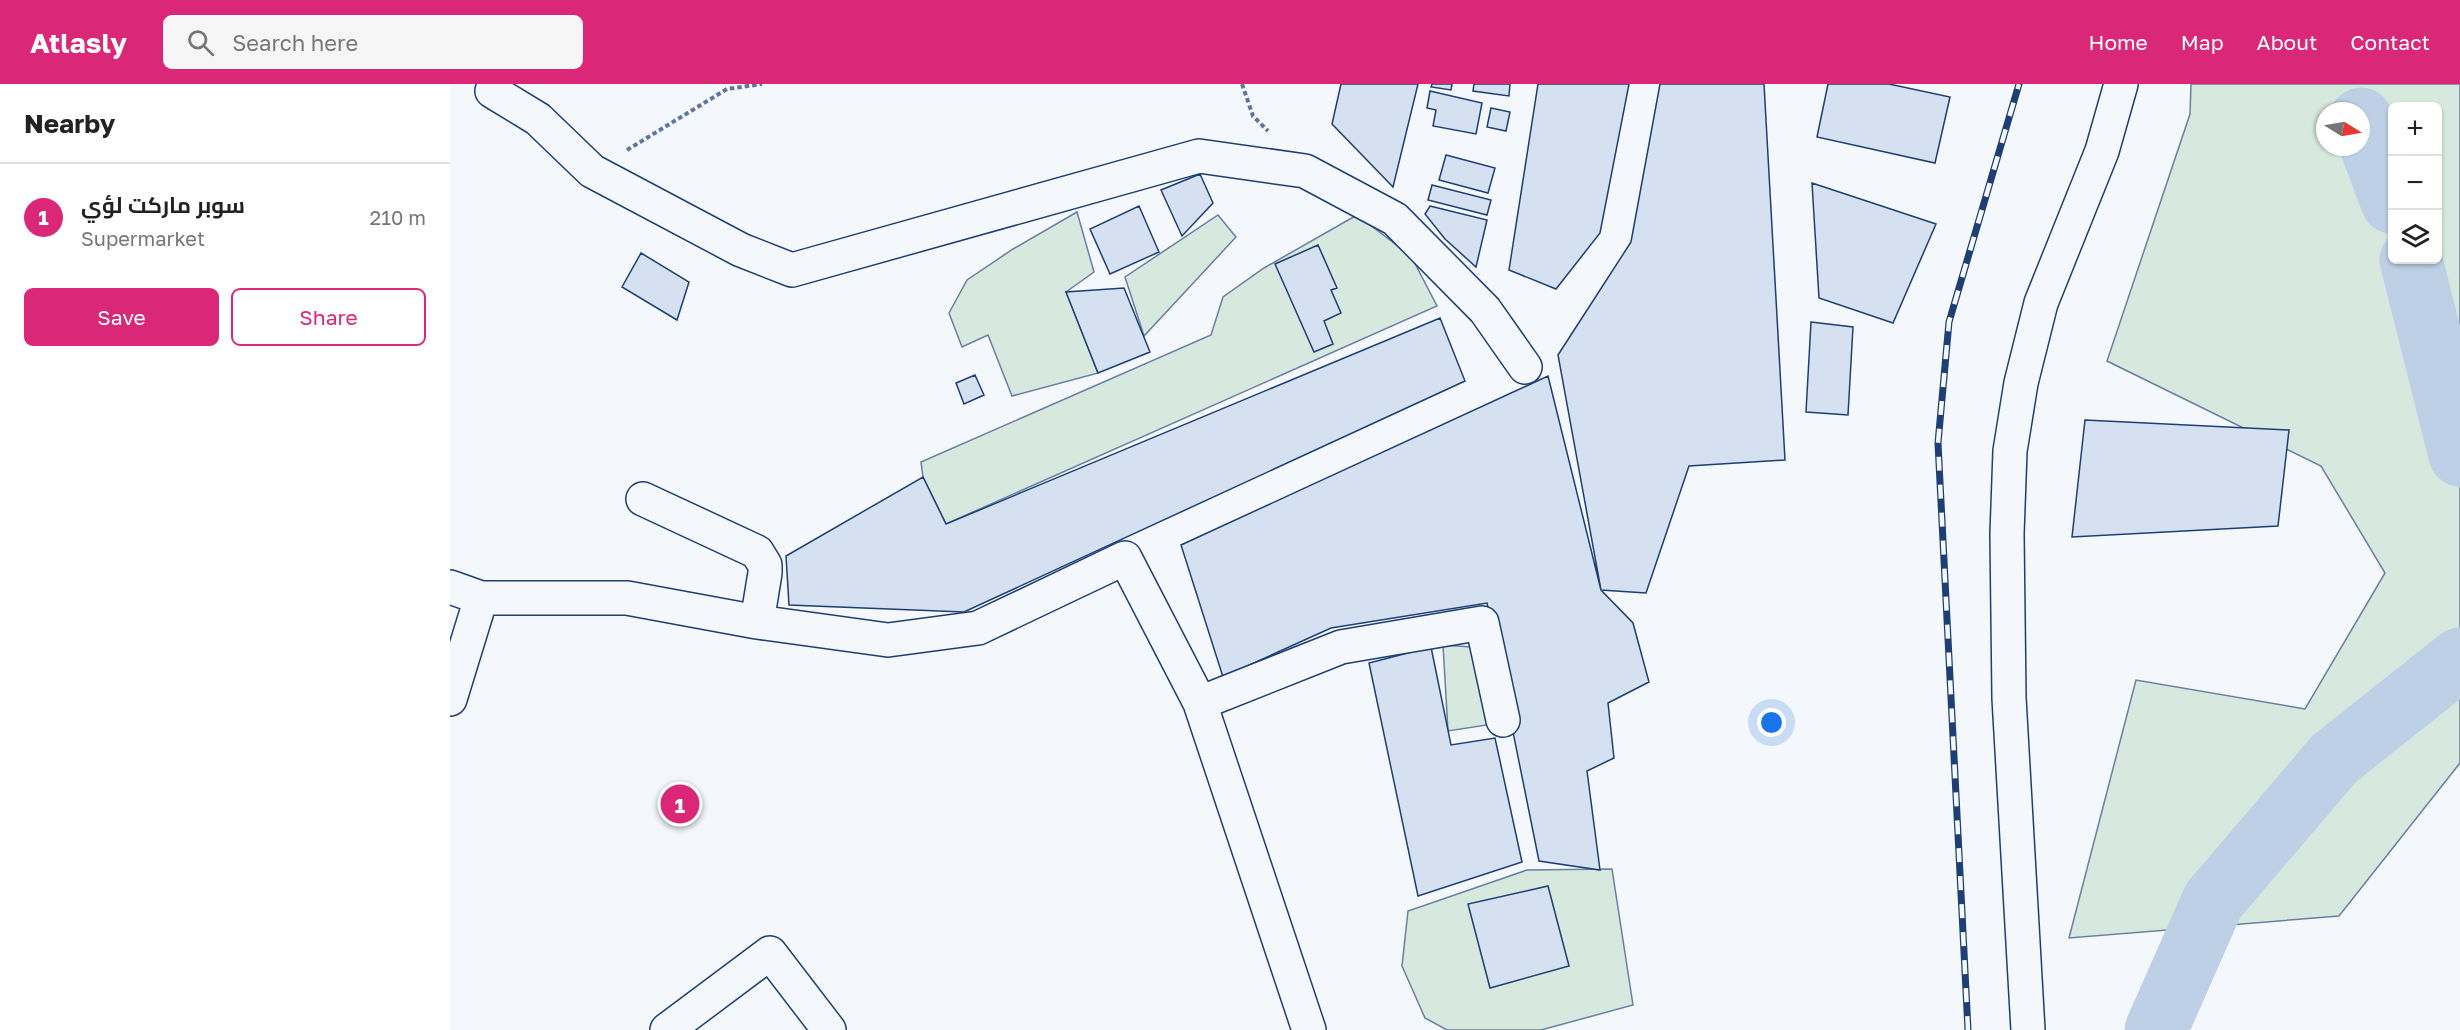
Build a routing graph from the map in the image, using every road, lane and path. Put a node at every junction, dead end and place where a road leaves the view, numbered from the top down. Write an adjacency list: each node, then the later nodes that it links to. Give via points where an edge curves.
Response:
1 (762, 84): 4 (path, via 727,89)
2 (2121, 84): 16 (street, via 2102,151 2041,303 2021,383 2010,451 2009,698)
3 (492, 91): 4 (street, via 538,119)
4 (592, 171): 5 (street, via 741,250 792,270 1199,156 1305,171 1395,219 1485,310)
5 (1525, 367)
6 (643, 499): 9 (street, via 757,552 765,573)
7 (450, 587): 8 (street)
8 (481, 598): 9 (street, via 627,598); 10 (street)
9 (757, 622): 11 (street, via 888,640 978,628 1125,558)
10 (450, 699)
11 (1200, 703): 12 (street, via 1341,647 1482,623); 15 (street)
12 (1503, 720)
13 (667, 1030): 14 (street, via 770,953)
14 (829, 1030)
15 (1309, 1030)
16 (2028, 1030)

